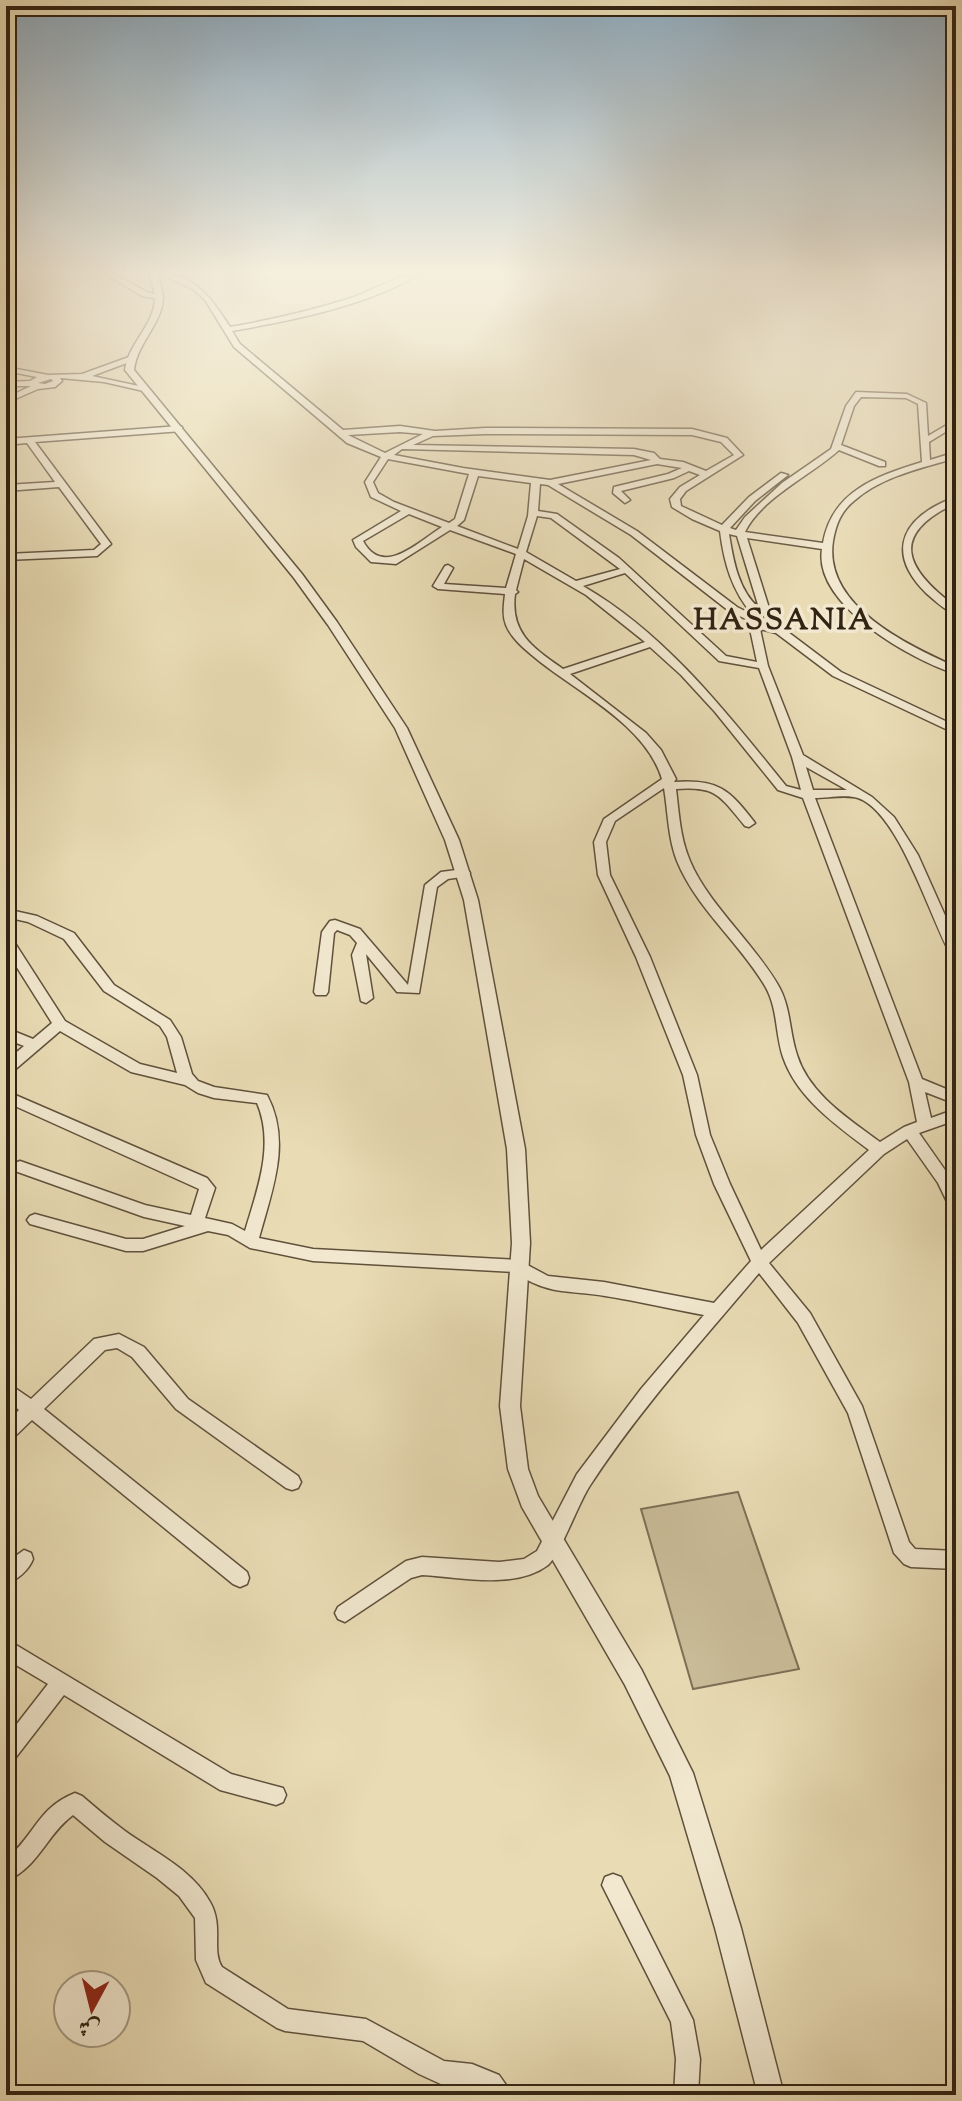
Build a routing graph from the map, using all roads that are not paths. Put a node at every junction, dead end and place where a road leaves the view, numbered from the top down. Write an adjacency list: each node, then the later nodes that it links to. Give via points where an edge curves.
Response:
1 (99, 371): 5 (street)
2 (130, 371): 9 (street)
3 (268, 371): 13 (street)
4 (6, 372): 6 (street); 7 (street)
5 (81, 378): 6 (street); 9 (street, via 113,379)
6 (51, 379): 7 (street)
7 (34, 383): 8 (street); 10 (street)
8 (6, 384)
9 (145, 390): 12 (street)
10 (6, 401)
11 (948, 428): 17 (street)
12 (179, 429): 15 (street); 62 (street, via 298,576 387,706 443,814)
13 (341, 433): 14 (street, via 400,429); 22 (street)
14 (432, 434): 19 (street); 28 (street, via 692,432 724,440 738,450 733,461)
15 (28, 439): 16 (street); 32 (street)
16 (6, 442)
17 (923, 442): 18 (street, via 922,403 907,396 870,393 854,400); 24 (street)
18 (837, 445): 25 (street); 29 (street)
19 (400, 447): 20 (street); 22 (street)
20 (467, 448): 23 (street, via 634,452); 27 (street)
21 (956, 455): 24 (street)
22 (386, 456): 27 (street); 38 (street, via 369,482 371,492)
23 (657, 461): 26 (street); 31 (street)
24 (926, 463): 43 (street, via 843,505)
25 (882, 464)
26 (690, 467): 28 (street); 36 (street, via 616,490)
27 (469, 472): 30 (street); 40 (street, via 462,515)
28 (706, 474): 41 (street, via 683,489 675,504)
29 (793, 474): 34 (street); 35 (street)
30 (535, 481): 31 (street); 39 (street)
31 (550, 483): 51 (street, via 634,533 733,609)
32 (62, 484): 33 (street); 45 (street, via 104,548 97,553)
33 (6, 488)
34 (757, 495): 35 (street); 41 (street)
35 (769, 498): 42 (street, via 742,526)
36 (625, 500)
37 (956, 500): 50 (street, via 932,509 915,525 907,555 914,576)
38 (408, 511): 40 (street); 40 (street, via 358,540 360,547 374,560 393,562)
39 (532, 513): 44 (street); 47 (street, via 559,518)
40 (447, 526): 44 (street)
41 (724, 532): 42 (street); 51 (street, via 737,581)
42 (742, 537): 43 (street); 51 (street, via 764,608)
43 (824, 546): 54 (street, via 832,577 857,613)
44 (521, 553): 48 (street); 49 (street)
45 (6, 557)
46 (448, 568): 49 (street, via 438,586)
47 (626, 570): 48 (street); 53 (street, via 723,659)
48 (575, 585): 52 (street)
49 (513, 592): 55 (street, via 514,632)
50 (956, 612)
51 (757, 619): 53 (street); 56 (street, via 837,674)
52 (653, 643): 55 (street); 59 (street, via 719,710 779,785)
53 (763, 666): 57 (street)
54 (956, 671)
55 (563, 673): 58 (street, via 651,744)
56 (956, 730)
57 (798, 757): 59 (street); 60 (street)
58 (671, 782): 61 (street, via 714,785); 80 (street, via 678,848 686,867 740,938 780,1003 792,1061 831,1110); 86 (street, via 610,819 600,856 690,1075 703,1135 722,1184)
59 (808, 794): 60 (street); 74 (street)
60 (860, 794): 66 (street, via 908,846)
61 (749, 823)
62 (464, 873): 65 (street, via 445,875 431,885 414,990 402,989); 87 (street, via 516,1149)
63 (6, 913): 73 (street, via 69,936 109,988 165,1023)
64 (6, 940): 69 (street)
65 (363, 943): 67 (street, via 346,927 331,926); 68 (street, via 359,955)
66 (956, 952)
67 (321, 992)
68 (366, 998)
69 (60, 1024): 71 (street); 73 (street, via 136,1068)
70 (6, 1033): 71 (street)
71 (34, 1045): 72 (street)
72 (6, 1069)
73 (187, 1080): 85 (street, via 221,1094 262,1099 274,1124)
74 (916, 1082): 76 (street); 78 (street)
75 (6, 1096): 84 (street, via 202,1182 207,1188)
76 (956, 1099)
77 (956, 1114): 78 (street)
78 (925, 1126): 79 (street)
79 (909, 1131): 80 (street); 82 (street)
80 (879, 1150): 86 (street)
81 (20, 1167): 84 (street, via 144,1211)
82 (956, 1206)
83 (35, 1220): 84 (street, via 126,1245 143,1245)
84 (203, 1224): 85 (street, via 232,1230)
85 (250, 1242): 87 (street, via 313,1255)
86 (759, 1262): 88 (street); 95 (street, via 804,1318 856,1411 901,1547 911,1558)
87 (518, 1266): 88 (street, via 548,1283); 93 (street, via 512,1439 529,1500)
88 (723, 1305): 93 (street, via 583,1480)
89 (6, 1389): 90 (street)
90 (32, 1409): 91 (street); 92 (street, via 100,1344 119,1341 150,1363 182,1404); 97 (street)
91 (6, 1434)
92 (292, 1482)
93 (553, 1542): 98 (street, via 544,1557 527,1567 406,1570); 107 (street, via 633,1677 681,1773)
94 (24, 1559): 96 (street)
95 (956, 1560)
96 (6, 1575)
97 (240, 1578)
98 (345, 1613)
99 (6, 1648): 100 (street)
100 (61, 1683): 101 (street); 102 (street, via 227,1783)
101 (6, 1754)
102 (276, 1795)
103 (6, 1870): 105 (street, via 49,1821 75,1803 199,1903 208,1921 205,1948 214,1975 285,2020 366,2030 443,2073 491,2083)
104 (613, 1885): 106 (street, via 682,2020)
105 (501, 2095)
106 (686, 2095)
107 (771, 2095)

